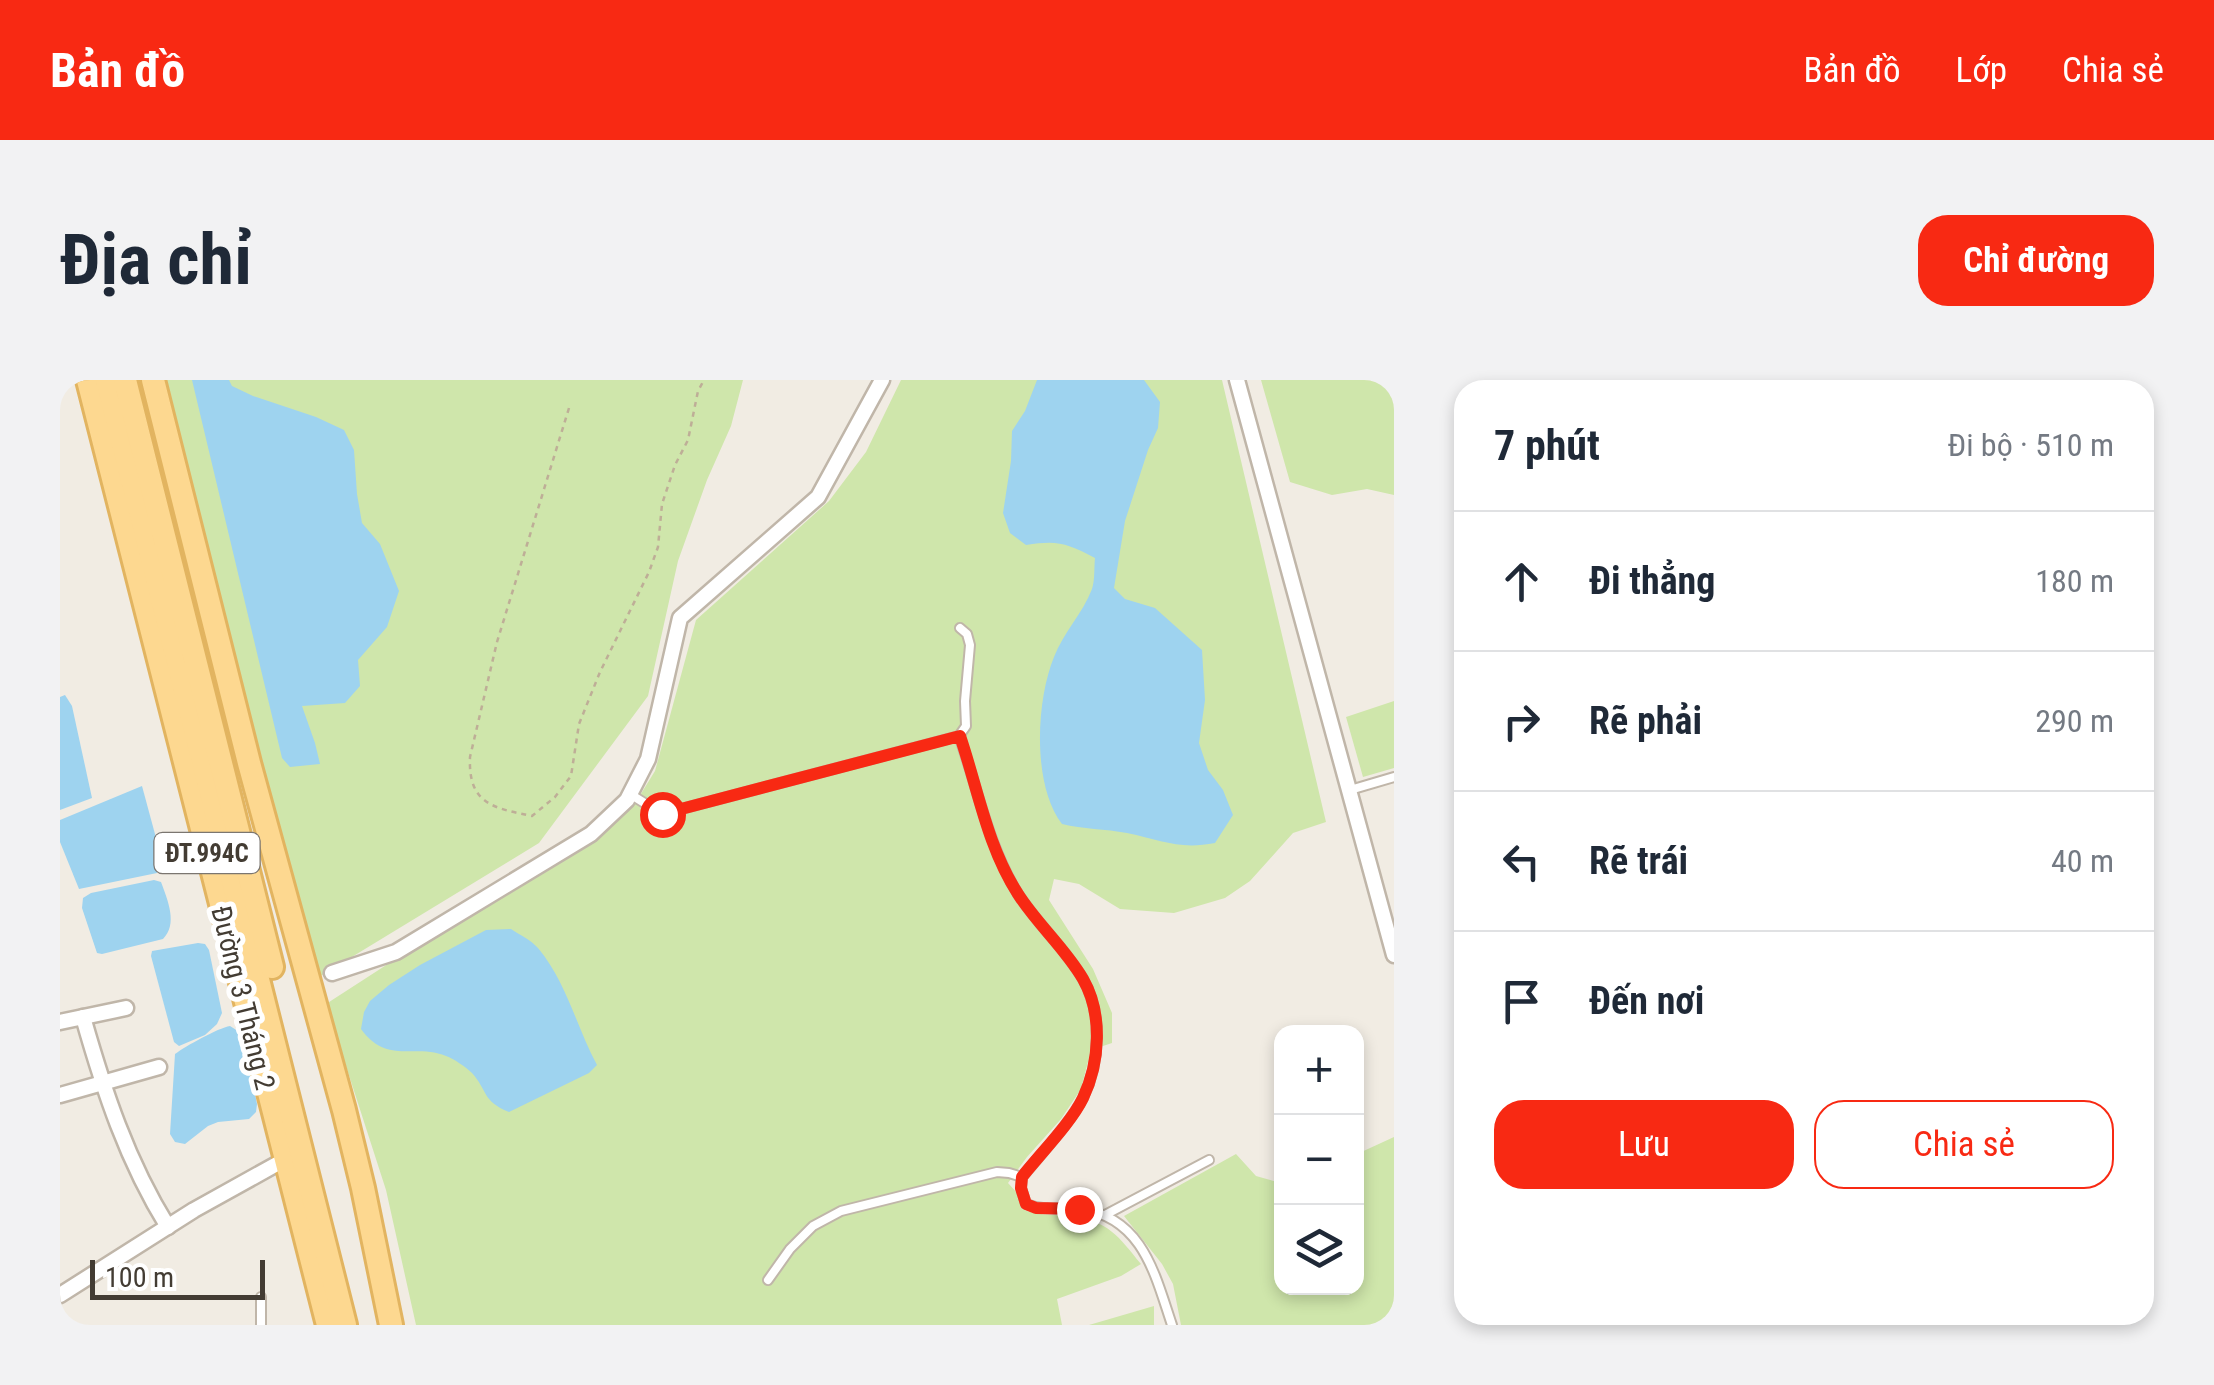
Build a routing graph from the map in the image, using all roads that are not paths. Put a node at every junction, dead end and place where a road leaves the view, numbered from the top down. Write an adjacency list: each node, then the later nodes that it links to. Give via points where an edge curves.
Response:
1 (88, 380): 20 (main road, Đường 3 Tháng 2 / ĐT.994C)
2 (107, 380): 20 (main road, Đường 3 Tháng 2 / ĐT.994C)
3 (125, 380): 31 (main road, Đường 3 Tháng 2 / ĐT.994C)
4 (153, 380): 32 (main road, ĐT.994C, via 364,1188)
5 (882, 380): 11 (street, via 818,497 680,618 648,759)
6 (1237, 380): 10 (street)
7 (960, 628): 8 (lane, via 970,646)
8 (960, 736): 11 (lane, via 662,814); 22 (lane, via 1007,873 1084,980 1097,1026 1082,1099)
9 (1394, 777): 10 (lane)
10 (1349, 790): 12 (street)
11 (630, 794): 13 (street, via 591,834 396,952)
12 (1394, 955)
13 (332, 973)
14 (126, 1008): 15 (street)
15 (83, 1017): 16 (street); 18 (street)
16 (60, 1022)
17 (158, 1067): 18 (street)
18 (102, 1083): 19 (street); 24 (street)
19 (60, 1095)
20 (294, 1159): 24 (street); 29 (main road, Đường 3 Tháng 2 / ĐT.994C); 30 (main road, Đường 3 Tháng 2 / ĐT.994C)
21 (1210, 1160): 23 (lane)
22 (1022, 1177): 23 (lane, via 1026,1204); 25 (lane, via 997,1172 841,1210 813,1226)
23 (1104, 1215): 33 (lane, via 1144,1251)
24 (168, 1227): 26 (street)
25 (768, 1280)
26 (60, 1295)
27 (261, 1297): 28 (lane)
28 (262, 1325)
29 (328, 1325)
30 (346, 1325)
31 (360, 1325)
32 (391, 1325)
33 (1172, 1325)

